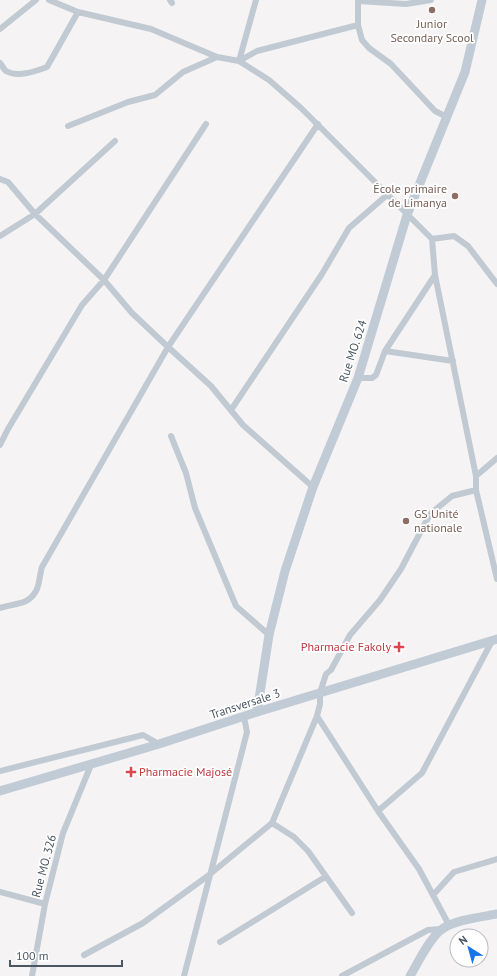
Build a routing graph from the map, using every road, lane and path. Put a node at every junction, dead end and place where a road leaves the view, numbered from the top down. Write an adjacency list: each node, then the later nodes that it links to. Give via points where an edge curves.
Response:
1 (36, 0): 9 (street)
2 (49, 0): 7 (street)
3 (358, 0): 4 (street, via 406,4); 8 (street)
4 (431, 0)
5 (482, 0): 13 (street, Rue MO. 624, via 465,72)
6 (255, 1): 11 (street)
7 (78, 12): 10 (street, via 151,29); 12 (street, via 47,67 32,73 16,74 6,71)
8 (358, 25): 11 (street, via 257,51); 13 (street, via 362,40 391,64 435,111)
9 (0, 29)
10 (217, 57): 11 (street); 16 (street, via 183,72 155,95 128,102)
11 (239, 61): 15 (street, via 270,80)
12 (0, 63)
13 (447, 117): 21 (street, Rue MO. 624)
14 (206, 124): 25 (street)
15 (318, 124): 19 (street); 27 (street)
16 (68, 126)
17 (115, 141): 20 (street)
18 (0, 179): 20 (street, via 8,182)
19 (387, 195): 21 (street); 31 (street, via 349,228 322,274)
20 (36, 214): 22 (street); 25 (street)
21 (407, 215): 23 (street); 30 (street, Rue MO. 624)
22 (0, 236)
23 (432, 239): 24 (street); 26 (street, via 454,236 463,242)
24 (435, 275): 28 (street); 29 (street)
25 (104, 280): 27 (street, via 132,313); 33 (street, via 82,305)
26 (497, 284)
27 (168, 348): 31 (street, via 211,386); 39 (street, via 42,567 37,591 24,603)
28 (385, 351): 29 (street); 30 (street, via 376,375 372,378)
29 (453, 361): 35 (street)
30 (358, 378): 36 (street, Rue MO. 624)
31 (231, 410): 36 (street, via 243,425)
32 (171, 436): 40 (street, via 186,473 195,508 236,606)
33 (0, 444)
34 (497, 458): 35 (street)
35 (476, 476): 37 (street)
36 (312, 487): 40 (street, Rue MO. 624, via 285,571)
37 (476, 490): 38 (street); 42 (street, via 452,496 430,514 401,569 380,600 350,635 331,670 326,674)
38 (497, 579)
39 (0, 608)
40 (269, 635): 43 (street, Rue MO. 624)
41 (494, 640): 42 (street, Transversale 3); 50 (street, via 422,773)
42 (320, 693): 43 (street, Transversale 3); 44 (street)
43 (257, 712): 45 (street, Transversale 3)
44 (317, 716): 50 (street); 51 (street)
45 (244, 717): 46 (street, Transversale 3); 53 (street, via 247,732)
46 (159, 744): 47 (street, Transversale 3); 48 (street, via 143,735)
47 (90, 765): 49 (street, Transversale 3); 57 (street, Rue MO. 326, via 63,833)
48 (0, 771)
49 (0, 791)
50 (378, 811): 56 (street, via 420,869)
51 (272, 823): 53 (street); 54 (street, via 294,837 308,851)
52 (497, 859): 56 (street, via 454,872)
53 (210, 875): 62 (street, via 143,923); 64 (street)
54 (325, 877): 58 (street); 61 (street)
55 (0, 892): 57 (street)
56 (434, 894): 60 (street)
57 (45, 904): 63 (street, Rue MO. 326)
58 (352, 913)
59 (497, 914): 60 (street)
60 (445, 927): 65 (street, via 428,930); 66 (street, via 435,936)
61 (220, 942)
62 (84, 955)
63 (32, 976)
64 (184, 976)
65 (342, 976)
66 (410, 976)

